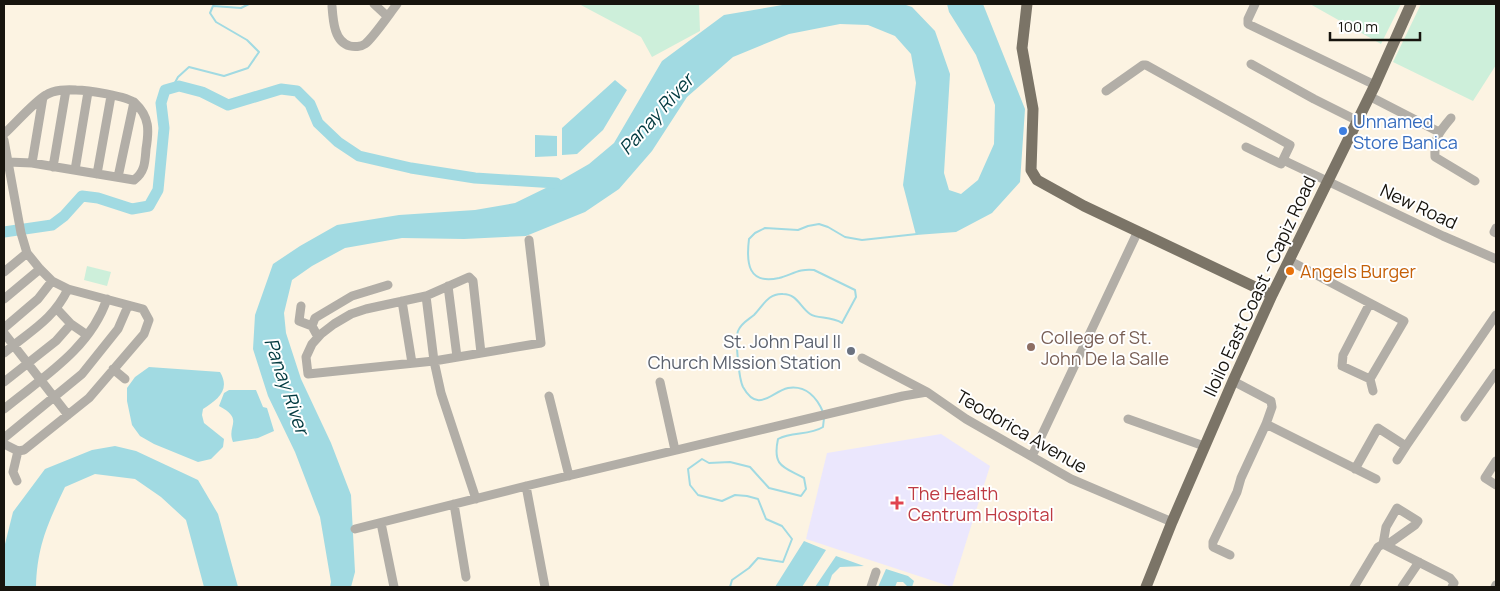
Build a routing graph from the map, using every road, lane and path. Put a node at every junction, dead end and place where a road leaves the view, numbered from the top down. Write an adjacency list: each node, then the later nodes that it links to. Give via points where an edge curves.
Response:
1 (374, 4): 7 (street)
2 (397, 4): 7 (street)
3 (1027, 4): 33 (main road, via 1022,48 1033,108 1031,170 1046,186)
4 (1255, 4): 9 (street, via 1248,24)
5 (1411, 4): 9 (main road, Iloilo East Coast - Capiz Road)
6 (332, 6): 7 (street, via 333,24 340,40 354,47 364,44)
7 (387, 16)
8 (1251, 64): 18 (street)
9 (1375, 85): 14 (main road, Iloilo East Coast - Capiz Road)
10 (66, 90): 12 (street); 15 (street); 26 (street)
11 (1106, 91): 23 (street, via 1146,65 1290,145)
12 (88, 92): 13 (street); 27 (street)
13 (111, 96): 16 (street); 28 (street)
14 (1369, 96): 18 (main road, Iloilo East Coast - Capiz Road); 19 (street)
15 (43, 97): 20 (street); 25 (street)
16 (134, 102): 29 (street); 29 (street, via 146,118 149,130 144,169 134,180)
17 (1451, 118): 19 (street)
18 (1356, 120): 31 (main road, Iloilo East Coast - Capiz Road)
19 (1439, 132): 30 (street, via 1435,157)
20 (4, 134)
21 (4, 140): 24 (street)
22 (1246, 147): 23 (street, New Road, via 1281,164)
23 (1283, 160): 31 (street, New Road)
24 (8, 162): 25 (street); 36 (street)
25 (32, 163): 26 (street)
26 (53, 167): 27 (street)
27 (75, 170): 28 (street)
28 (97, 174): 29 (street)
29 (118, 177)
30 (1476, 181)
31 (1328, 182): 37 (street, New Road); 38 (main road, Iloilo East Coast - Capiz Road)
32 (1496, 228): 34 (street)
33 (1138, 231): 46 (main road); 92 (street)
34 (1496, 233)
35 (529, 240): 63 (street, via 541,343)
36 (28, 253): 39 (street); 40 (street)
37 (1496, 259)
38 (1290, 261): 46 (main road, Iloilo East Coast - Capiz Road); 50 (street)
39 (40, 269): 41 (street); 47 (street)
40 (4, 272)
41 (52, 281): 44 (street); 57 (street, via 38,299)
42 (388, 285): 56 (street, via 352,296 315,318)
43 (448, 286): 45 (street); 63 (street, via 469,277 473,281); 64 (street)
44 (68, 288): 48 (street); 53 (street)
45 (426, 296): 49 (street); 66 (street)
46 (1272, 296): 74 (main road, Iloilo East Coast - Capiz Road)
47 (4, 299)
48 (107, 299): 51 (street); 59 (street, via 102,315)
49 (402, 301): 60 (street, via 351,314); 68 (street)
50 (1370, 303): 72 (street, via 1343,355 1342,366); 72 (street, via 1404,321)
51 (128, 306): 69 (street, via 143,309 149,320 144,334); 80 (street, via 107,344 82,374)
52 (301, 306): 56 (street, via 299,322)
53 (57, 309): 55 (street); 61 (street)
54 (1496, 315): 89 (street)
55 (71, 324): 59 (street); 67 (street, via 56,341)
56 (312, 326): 60 (street)
57 (4, 328)
58 (4, 334): 61 (street)
59 (88, 335): 73 (street)
60 (318, 337): 68 (street, via 306,357 308,374)
61 (14, 345): 62 (street); 67 (street)
62 (4, 353)
63 (481, 353): 64 (street)
64 (457, 357): 66 (street)
65 (862, 358): 78 (street, Teodorica Avenue)
66 (434, 361): 68 (street); 101 (street, via 441,393)
67 (28, 363): 73 (street); 75 (street)
68 (412, 363)
69 (114, 369): 71 (street); 82 (street, via 89,398)
70 (1496, 373): 83 (street)
71 (125, 379)
72 (1370, 379): 77 (street)
73 (40, 380): 80 (street); 81 (street)
74 (1233, 381): 85 (street, via 1271,402); 88 (main road, Iloilo East Coast - Capiz Road)
75 (4, 382)
76 (660, 382): 90 (street)
77 (1374, 391)
78 (927, 392): 90 (street); 92 (street, Teodorica Avenue, via 966,419)
79 (549, 396): 96 (street)
80 (53, 397): 82 (street); 86 (street)
81 (4, 409)
82 (68, 415): 91 (street, via 24,450)
83 (1465, 417)
84 (1128, 419): 88 (street)
85 (1266, 424): 95 (street); 106 (street, via 1213,542 1213,547)
86 (4, 438)
87 (4, 444): 91 (street)
88 (1204, 446): 103 (main road, Iloilo East Coast - Capiz Road)
89 (1406, 446): 93 (street); 95 (street, via 1378,428)
90 (675, 450): 96 (street)
91 (18, 451): 98 (street, via 14,472)
92 (1032, 456): 103 (street, Teodorica Avenue, via 1070,479)
93 (1397, 460)
94 (1496, 461): 99 (street, via 1485,478)
95 (1355, 469): 97 (street)
96 (569, 476): 100 (street)
97 (1376, 479)
98 (17, 482)
99 (1496, 485)
100 (526, 486): 101 (street); 111 (street)
101 (476, 499): 102 (street)
102 (454, 504): 104 (street); 109 (street)
103 (1172, 522): 113 (main road, Iloilo East Coast - Capiz Road)
104 (381, 523): 105 (street); 110 (street)
105 (356, 529)
106 (1230, 555)
107 (1419, 562): 114 (street, via 1385,545 1378,547); 115 (street); 116 (street, via 1450,578 1454,583)
108 (876, 572): 112 (street)
109 (466, 577)
110 (394, 587)
111 (546, 587)
112 (871, 587)
113 (1146, 587)
114 (1354, 587)
115 (1402, 587)
116 (1452, 587)

